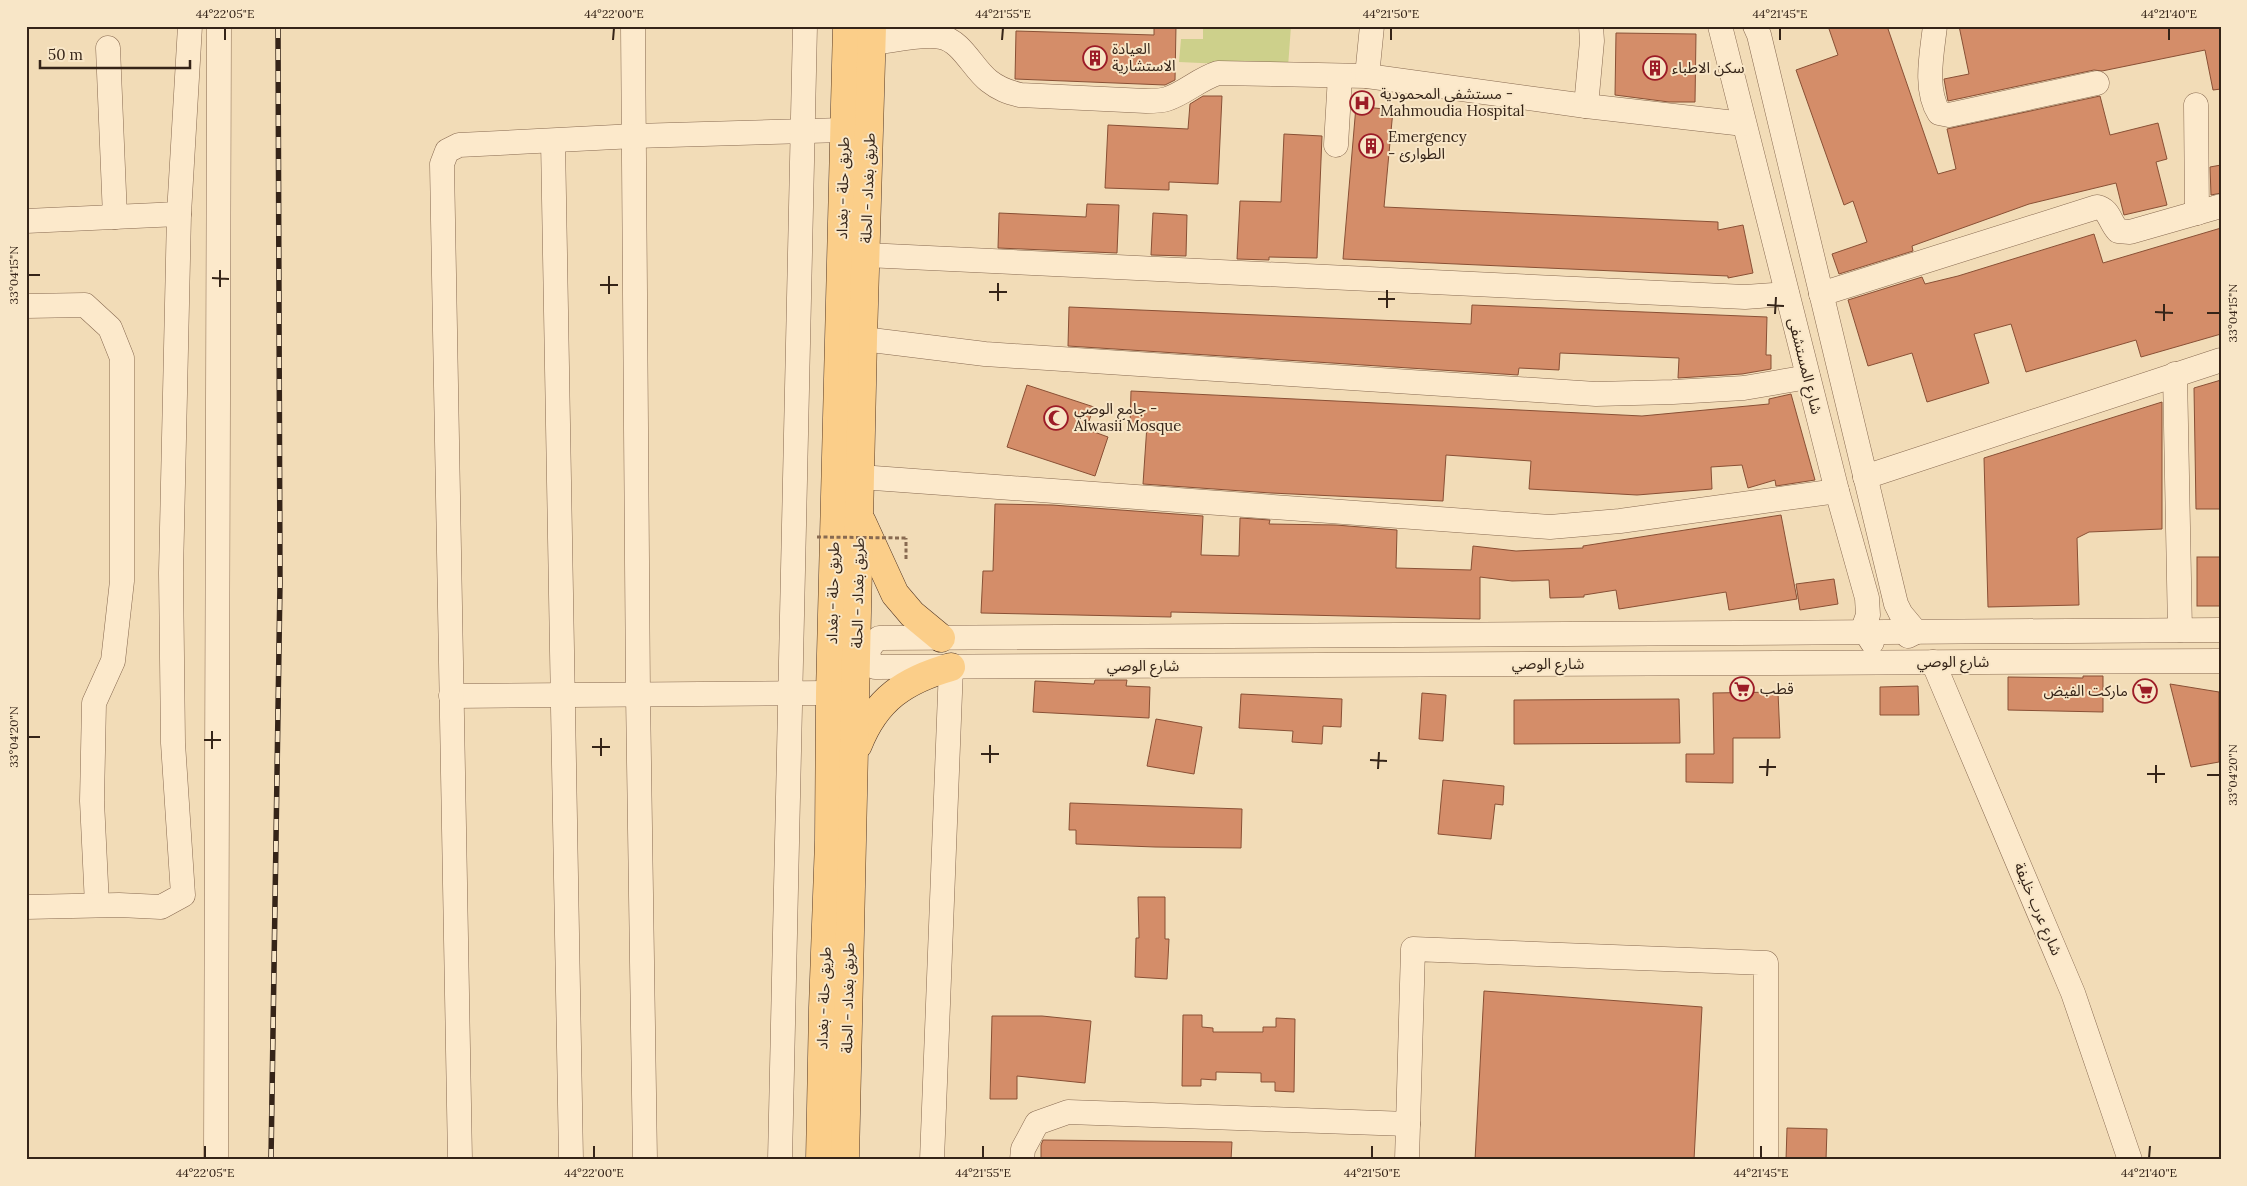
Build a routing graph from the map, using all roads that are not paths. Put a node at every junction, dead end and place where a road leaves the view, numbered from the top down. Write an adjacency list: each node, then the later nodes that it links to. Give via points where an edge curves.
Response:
1 (190, 26): 26 (street)
2 (219, 26): 59 (street)
3 (633, 26): 21 (street)
4 (805, 26): 20 (street)
5 (848, 26): 19 (main road, طريق حلة - بغداد)
6 (1372, 26): 14 (street)
7 (1590, 26): 17 (street, via 1592,40)
8 (1720, 26): 18 (street, شارع المستشفى)
9 (1755, 26): 31 (street)
10 (1935, 26): 15 (street, via 1931,91 1939,113 1949,115)
11 (872, 35): 13 (street, via 943,37 959,48 988,80 1002,90 1020,95 1146,101 1166,99 1218,73); 29 (main road, طريق بغداد - الحلة)
12 (108, 48): 27 (street)
13 (1340, 76): 14 (street); 23 (street)
14 (1367, 76): 17 (street)
15 (2097, 83)
16 (2196, 105): 25 (street)
17 (1586, 106): 18 (street)
18 (1744, 124): 30 (street, شارع المستشفى)
19 (844, 130): 20 (street); 51 (main road, طريق حلة - بغداد)
20 (802, 131): 21 (street); 50 (street)
21 (635, 136): 22 (street); 53 (street)
22 (553, 141): 52 (street); 54 (street, via 459,145 447,151 442,164)
23 (1336, 145)
24 (2221, 206): 25 (street)
25 (2197, 213): 31 (street, via 2130,232 2118,231 2108,212 2097,207)
26 (179, 214): 27 (street); 56 (street, via 170,573 173,743 183,895 161,906)
27 (115, 217): 28 (street)
28 (26, 221)
29 (866, 255): 30 (street, via 1736,297); 33 (main road, طريق بغداد - الحلة)
30 (1787, 294): 36 (street, شارع المستشفى)
31 (1821, 294): 38 (street)
32 (26, 306): 56 (street, via 85,305 110,328 122,358 122,581 113,661 94,704 92,801)
33 (863, 339): 36 (street, via 985,354 1596,394 1744,388); 37 (main road, طريق بغداد - الحلة)
34 (2221, 360): 35 (street)
35 (2175, 374): 38 (street); 43 (street)
36 (1808, 376): 39 (street, شارع المستشفى)
37 (860, 477): 39 (street, via 1550,527 1620,521); 40 (main road, طريق بغداد - الحلة)
38 (1865, 477): 41 (street)
39 (1837, 491): 42 (street, شارع المستشفى)
40 (859, 515): 45 (main road, via 895,594 912,614); 55 (main road, طريق بغداد - الحلة)
41 (1890, 582): 42 (street, via 1886,593 1881,596 1869,594); 46 (street)
42 (1865, 589): 46 (street, شارع عرب خليفة, via 1874,616)
43 (2185, 630): 44 (street, شارع الوصي); 46 (street, شارع الوصي); 48 (street, via 2198,637 2201,648 2196,657)
44 (2221, 630)
45 (941, 638): 46 (street, شارع الوصي); 49 (street, شارع الوصي, via 879,638 871,644 869,660 875,667)
46 (1893, 647): 48 (street, شارع الوصي); 49 (street, شارع الوصي); 70 (street, شارع عرب خليفة, via 2073,993)
47 (2221, 661): 48 (street, شارع الوصي)
48 (2187, 662)
49 (951, 666): 55 (main road, via 896,690 864,728); 66 (street)
50 (790, 693): 51 (street); 53 (street); 63 (street)
51 (830, 693): 64 (main road, طريق حلة - بغداد, via 830,841)
52 (564, 695): 53 (street); 54 (street); 61 (street)
53 (638, 695): 62 (street)
54 (451, 696): 60 (street)
55 (855, 751): 65 (main road, طريق بغداد - الحلة)
56 (97, 905): 57 (street)
57 (26, 907)
58 (1408, 1124): 67 (street, via 1068,1112 1037,1123 1023,1149); 68 (street); 69 (street, via 1413,949 1766,963)
59 (216, 1160)
60 (460, 1160)
61 (571, 1160)
62 (645, 1160)
63 (780, 1160)
64 (820, 1160)
65 (845, 1160)
66 (932, 1160)
67 (1022, 1160)
68 (1407, 1160)
69 (1766, 1160)
70 (2130, 1160)

